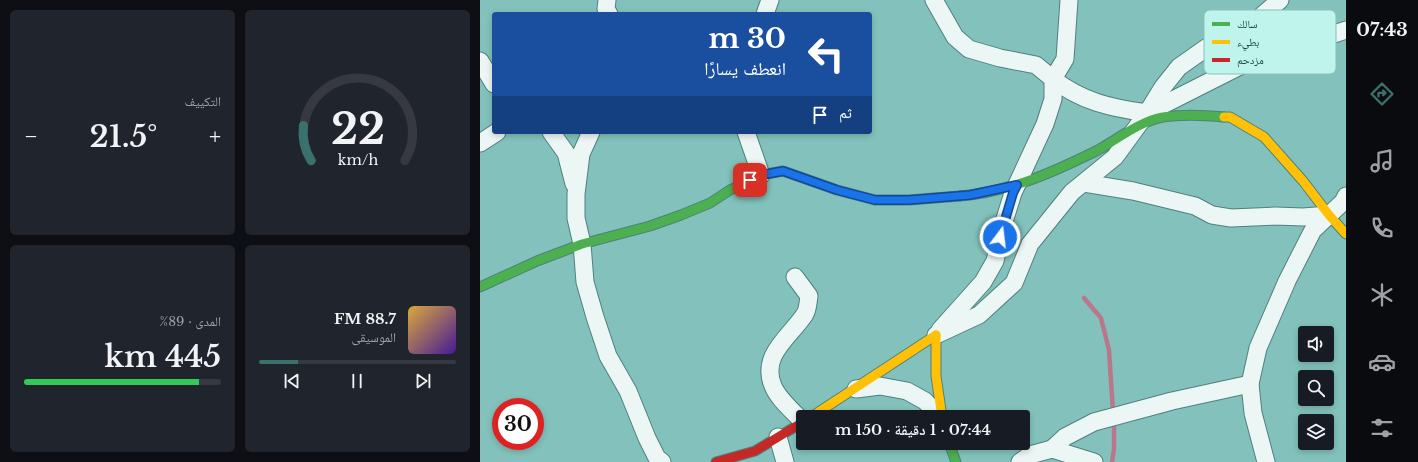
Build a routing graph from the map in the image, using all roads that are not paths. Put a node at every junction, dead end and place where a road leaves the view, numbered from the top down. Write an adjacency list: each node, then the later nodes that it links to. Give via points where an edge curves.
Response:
1 (607, 0): 7 (street)
2 (770, 0): 8 (street)
3 (934, 0): 14 (street, via 955,37 969,49 1036,65)
4 (1069, 0): 14 (street, via 1065,59)
5 (1280, 0): 6 (street)
6 (1269, 10)
7 (608, 12)
8 (765, 12)
9 (1346, 30): 10 (street)
10 (1336, 33)
11 (1204, 49): 16 (street, via 1179,67)
12 (480, 61): 15 (street)
13 (1226, 74): 16 (street)
14 (1053, 79): 16 (street, via 1078,96 1118,108); 24 (street, via 1053,99 1045,124)
15 (492, 81)
16 (1143, 120): 23 (street, via 1115,157); 24 (street, via 1099,149 1054,171); 27 (street, via 1198,115 1230,117 1264,137)
17 (494, 134): 21 (street)
18 (552, 134): 25 (street, via 566,153)
19 (590, 134): 25 (street, via 581,154)
20 (747, 134): 22 (street)
21 (480, 143)
22 (761, 175): 24 (street, via 783,171 875,200 970,195); 29 (street, via 710,203 681,215)
23 (1084, 183): 27 (street, via 1133,191 1195,206 1212,215 1231,218 1303,218); 32 (street, via 1072,192 1030,244 1014,283 979,315)
24 (1017, 185): 32 (street, via 1003,225 995,261 983,282)
25 (576, 194): 29 (street, via 576,218)
26 (1346, 196): 27 (street)
27 (1329, 215): 28 (street); 33 (street, via 1313,230 1287,281 1258,348)
28 (1346, 234)
29 (582, 244): 31 (street); 44 (street, via 585,282 608,356 628,391 657,458)
30 (795, 277): 38 (street, via 810,296 806,313 773,354 769,368 773,386)
31 (480, 287)
32 (936, 335): 34 (street); 37 (street, via 934,356)
33 (1250, 384): 41 (street, via 1094,422 1065,437); 50 (street, via 1253,413)
34 (852, 389): 35 (street); 36 (street, via 880,386 907,391 925,401)
35 (821, 410)
36 (934, 410)
37 (940, 410)
38 (796, 415)
39 (796, 426): 40 (street)
40 (778, 437): 43 (street); 46 (street)
41 (1052, 449): 48 (street, via 1030,455); 49 (street)
42 (952, 450): 47 (street)
43 (749, 457): 45 (street)
44 (662, 462)
45 (716, 462)
46 (785, 462)
47 (956, 462)
48 (1020, 462)
49 (1094, 462)
50 (1266, 462)

